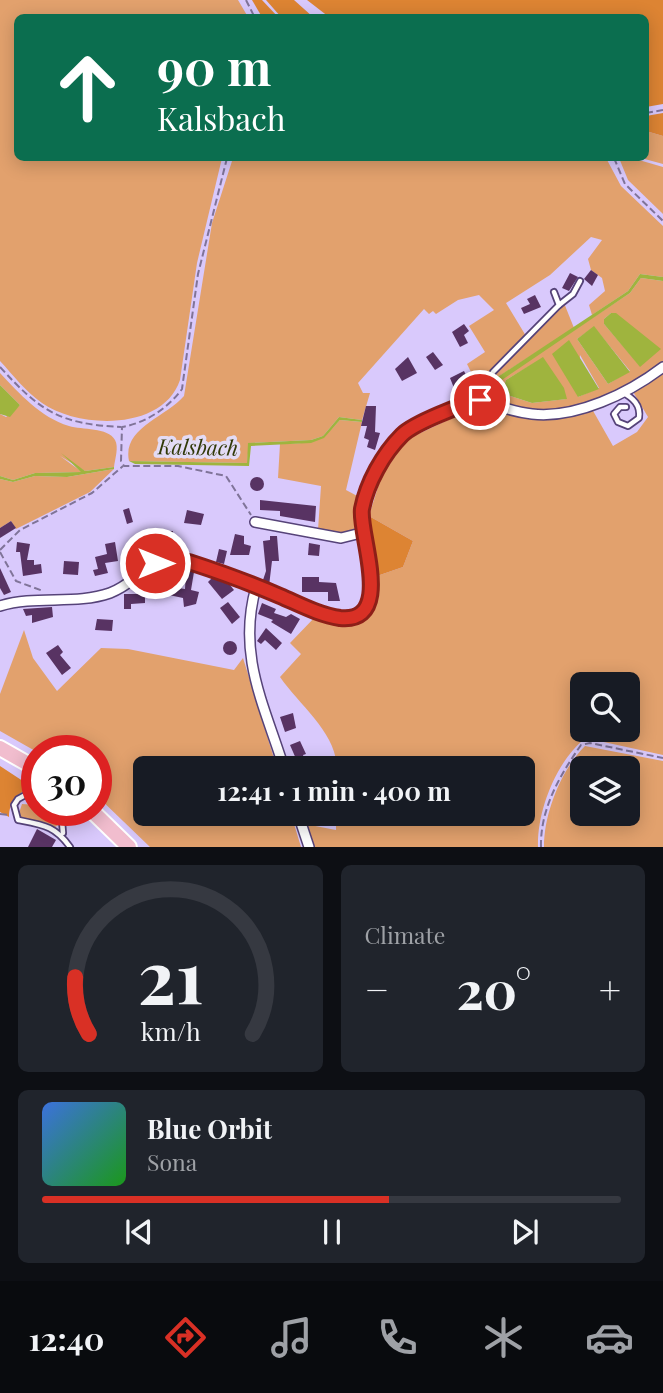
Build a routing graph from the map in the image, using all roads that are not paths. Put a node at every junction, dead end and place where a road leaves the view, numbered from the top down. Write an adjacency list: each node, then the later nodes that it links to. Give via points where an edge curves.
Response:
1 (580, 281): 3 (lane)
2 (554, 292): 3 (lane)
3 (559, 305): 6 (lane, via 493,372)
4 (663, 367): 5 (street)
5 (622, 391): 6 (street, via 561,414 515,412); 7 (lane, via 632,397 640,412 628,426 614,414)
6 (480, 400): 9 (street, via 403,434 368,487 361,511)
7 (626, 407)
8 (255, 522): 9 (street, via 341,538)
9 (362, 533): 10 (street, via 371,593 362,611 352,617 306,608)
10 (256, 587): 11 (street, via 172,559 155,563 114,592 99,597 50,597); 13 (street, via 249,613 249,659)
11 (0, 606)
12 (0, 748): 14 (main road)
13 (280, 756)
14 (21, 760)
15 (21, 797): 16 (lane, via 14,805)
16 (21, 821)
17 (46, 826): 21 (lane)
18 (62, 826): 21 (lane)
19 (108, 826): 23 (main road)
20 (302, 826): 24 (street)
21 (63, 834): 22 (lane)
22 (70, 847)
23 (130, 847)
24 (309, 847)

